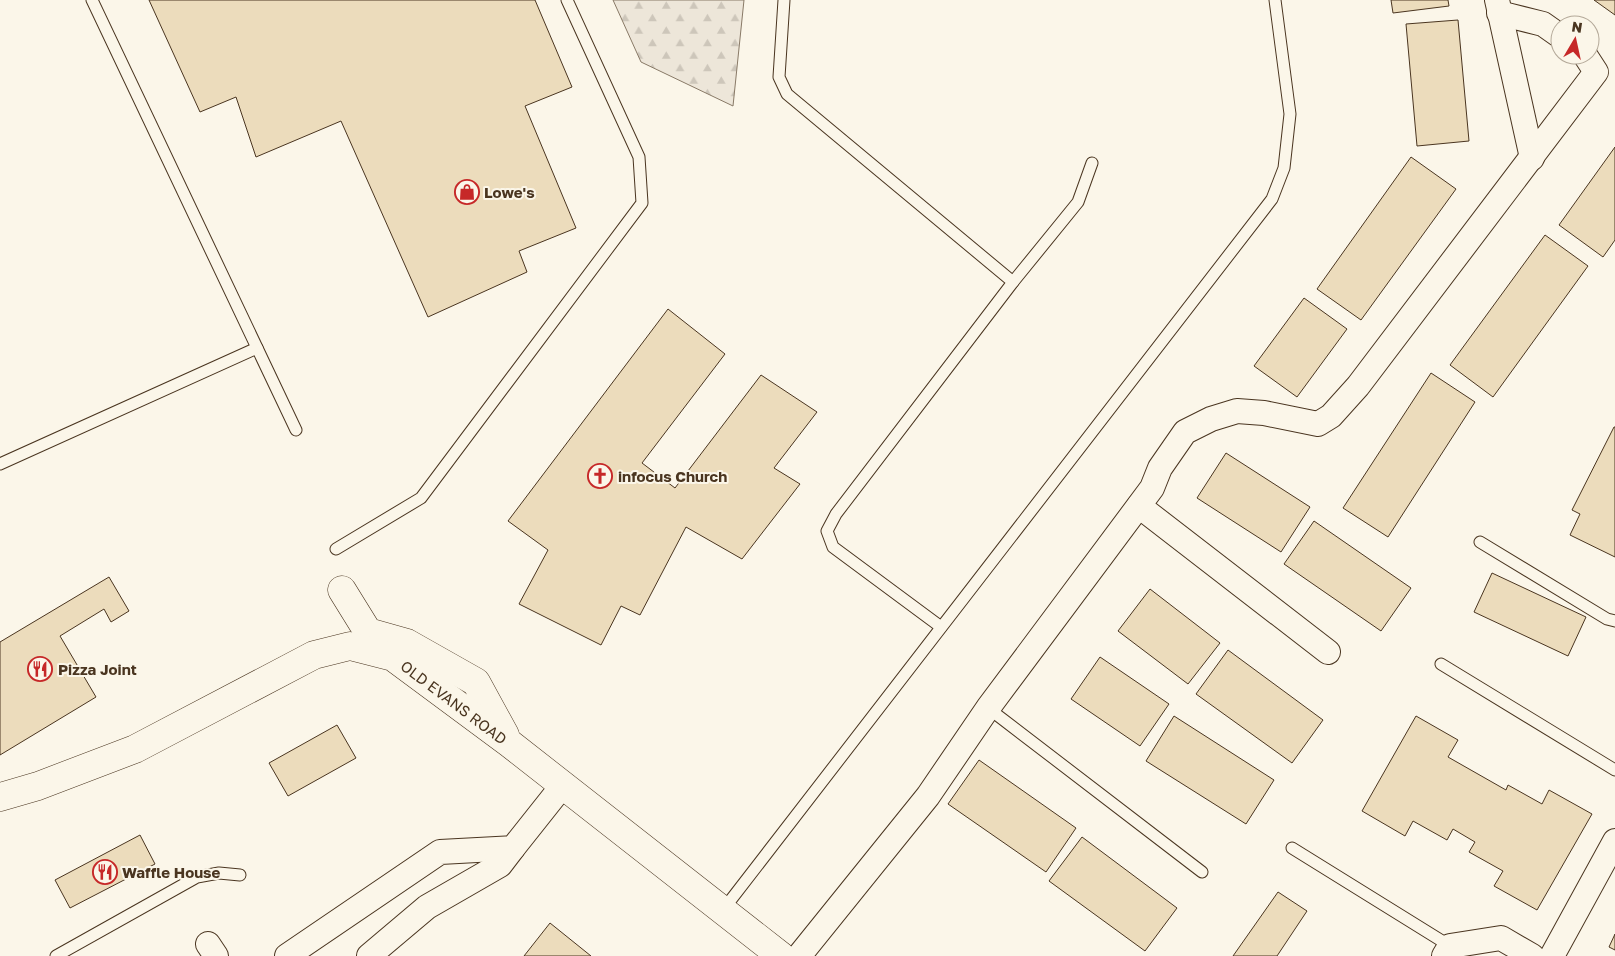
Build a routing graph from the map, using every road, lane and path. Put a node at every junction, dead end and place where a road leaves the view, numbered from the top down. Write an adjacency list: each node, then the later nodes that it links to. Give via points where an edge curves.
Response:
1 (92, 0): 11 (lane)
2 (566, 0): 16 (lane, via 639,158 642,203 421,498)
3 (784, 0): 10 (lane, via 779,77 787,94)
4 (1275, 0): 19 (lane, via 1290,114 1284,168 1272,199)
5 (1498, 7): 6 (street); 8 (street)
6 (1550, 29)
7 (1591, 65): 8 (street, via 1596,72)
8 (1532, 158): 14 (street, via 1358,386 1331,416 1318,424 1236,411 1212,419 1185,432)
9 (1092, 163): 10 (lane, via 1078,202)
10 (1013, 282): 19 (lane, via 836,514 828,531 833,547)
11 (257, 348): 12 (lane); 13 (lane)
12 (296, 430)
13 (0, 464)
14 (1139, 506): 20 (street); 22 (street)
15 (1480, 542): 18 (lane)
16 (336, 548)
17 (342, 590): 23 (street, via 368,632 407,643 476,682)
18 (1615, 621)
19 (941, 627): 32 (lane)
20 (1328, 652)
21 (1441, 664): 24 (lane)
22 (988, 708): 30 (lane); 38 (street, via 928,796)
23 (509, 742): 25 (street, OLD EVANS ROAD); 26 (street, OLD EVANS ROAD, via 393,657 350,646 314,655 135,749)
24 (1615, 770)
25 (563, 785): 28 (street); 32 (street, OLD EVANS ROAD)
26 (0, 797)
27 (1615, 841): 40 (street)
28 (513, 848): 35 (street, via 440,852); 36 (street, via 500,865 427,907)
29 (1292, 848): 33 (lane)
30 (1202, 872)
31 (240, 876): 34 (lane, via 219,873 196,878)
32 (723, 910): 37 (street, OLD EVANS ROAD)
33 (1447, 951): 39 (street, via 1502,938)
34 (56, 956)
35 (287, 956)
36 (369, 956)
37 (782, 956)
38 (799, 956)
39 (1532, 956)
40 (1552, 956)

